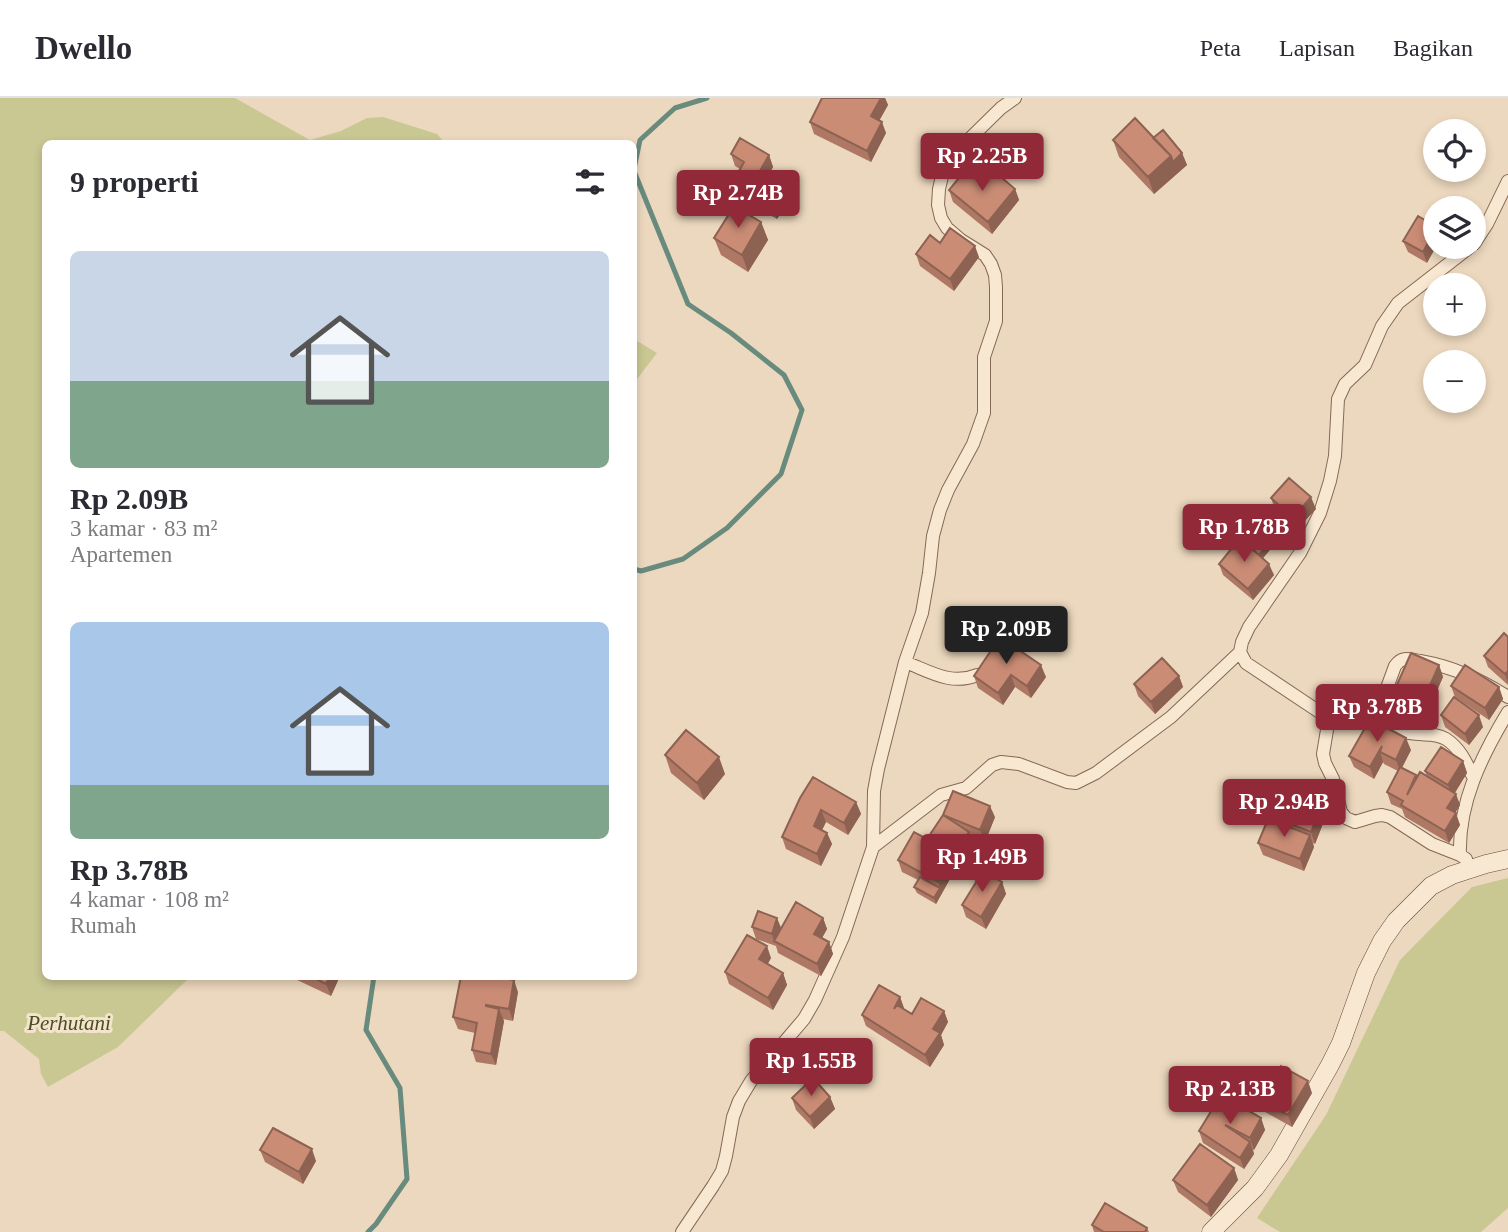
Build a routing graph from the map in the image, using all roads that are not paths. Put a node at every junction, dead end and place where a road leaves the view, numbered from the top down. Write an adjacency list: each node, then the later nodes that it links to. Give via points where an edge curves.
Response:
1 (1013, 98): 6 (street, via 951,157 939,189 938,205 947,228 991,264 996,321 984,357 984,413 940,510 922,613)
2 (1508, 181): 3 (street)
3 (1486, 225)
4 (1454, 259): 5 (street, via 1398,303 1365,365 1345,384 1338,400 1335,456 1320,513 1300,553 1249,626)
5 (1240, 652): 10 (street, via 1246,663); 15 (street, via 1171,717 1096,774 1067,782 1000,762 966,788 931,802)
6 (905, 662): 7 (street, via 957,680); 15 (street, via 874,791)
7 (977, 675)
8 (1508, 696): 11 (street, via 1441,664 1405,658 1395,666)
9 (1508, 712): 12 (street)
10 (1321, 713): 11 (street, via 1346,709); 16 (street, via 1328,724 1325,763 1346,818 1355,822 1390,817 1432,844)
11 (1376, 718): 14 (street, via 1400,731 1445,738 1462,753)
12 (1496, 732): 13 (street); 14 (street)
13 (1508, 740)
14 (1474, 779): 16 (street, via 1462,823)
15 (873, 847): 19 (street, via 843,937 815,1000 739,1101 722,1171)
16 (1460, 855): 18 (street)
17 (1508, 859): 18 (street)
18 (1478, 866): 20 (street, via 1431,886 1396,921 1366,973 1330,1065 1279,1155 1255,1188)
19 (682, 1232)
20 (1211, 1232)

